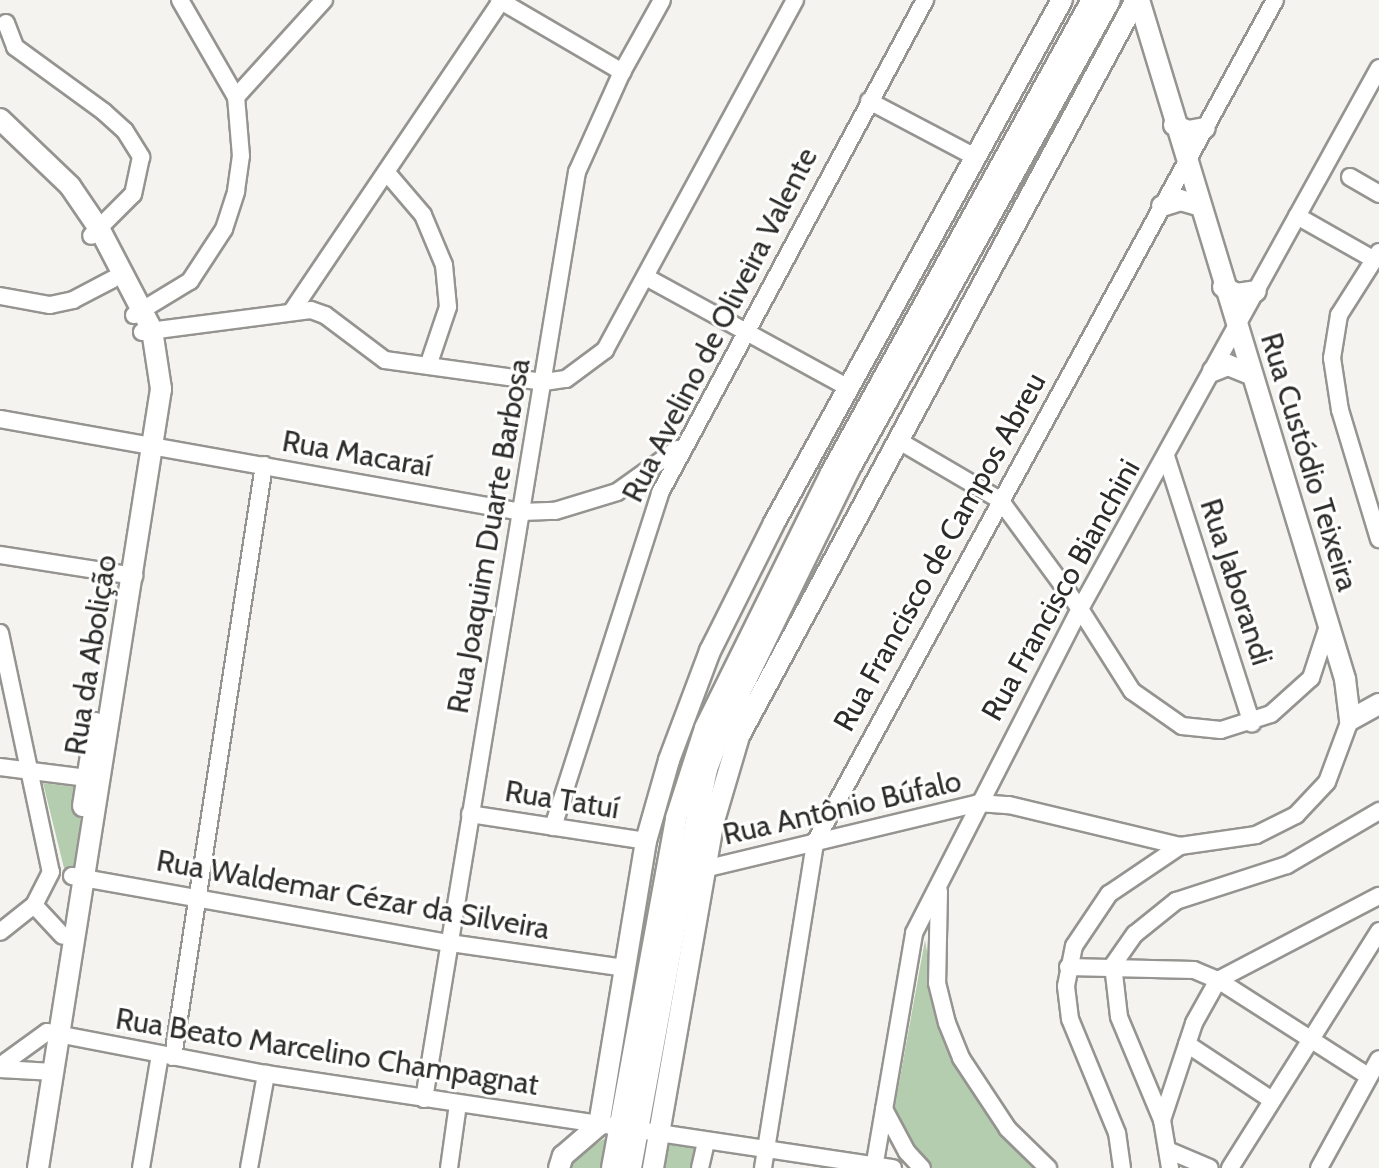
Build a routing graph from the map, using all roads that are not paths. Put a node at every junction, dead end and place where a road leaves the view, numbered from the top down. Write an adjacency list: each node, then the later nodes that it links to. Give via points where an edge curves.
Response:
1 (180, 0): 17 (street)
2 (324, 0): 17 (street)
3 (500, 0): 16 (street); 24 (street)
4 (662, 0): 16 (street, Rua Joaquim Duarte Barbosa)
5 (795, 0): 32 (street)
6 (925, 0): 18 (street, Rua Avelino de Oliveira Valente)
7 (1062, 0): 22 (main road)
8 (1092, 0): 106 (main road, via 831,473 721,689 688,771 676,818)
9 (1110, 0): 106 (main road, via 850,468 723,727 707,769)
10 (1138, 0): 13 (main road); 14 (main road, Rua Custódio Teixeira)
11 (1275, 0): 21 (street, Rua Francisco de Campos Abreu)
12 (6, 23): 30 (street, via 15,47 104,112 136,144 140,178)
13 (1111, 46): 14 (main road, via 1136,31); 48 (main road)
14 (1152, 47): 20 (main road, Rua Custódio Teixeira)
15 (1379, 68): 29 (street, Rua Francisco Bianchini)
16 (622, 72): 44 (street, Rua Joaquim Duarte Barbosa, via 577,172)
17 (236, 97): 38 (street, via 241,156 224,229 190,281)
18 (869, 101): 22 (street); 40 (street, Rua Avelino de Oliveira Valente)
19 (0, 119): 30 (main road, Rua da Abolição, via 59,177)
20 (1174, 125): 21 (main road, via 1188,131); 23 (main road, Rua Custódio Teixeira)
21 (1205, 128): 23 (street, Rua Francisco de Campos Abreu)
22 (977, 158): 45 (main road)
23 (1185, 164): 27 (main road, Rua Custódio Teixeira); 28 (street, Rua Francisco de Campos Abreu)
24 (388, 174): 37 (street); 41 (street, via 423,215 444,265 448,307)
25 (1350, 177): 26 (street)
26 (1379, 194)
27 (1198, 205): 28 (main road, via 1180,200); 34 (main road, Rua Custódio Teixeira)
28 (1162, 206): 52 (street, Rua Francisco de Campos Abreu)
29 (1297, 216): 31 (street); 35 (street, Rua Francisco Bianchini)
30 (96, 233): 33 (main road, Rua da Abolição); 38 (main road, Rua da Abolição)
31 (1376, 256): 54 (street, via 1339,315 1332,358 1340,410)
32 (646, 277): 40 (street); 44 (street, via 605,350 566,379)
33 (113, 279): 36 (street, via 73,300 50,305); 38 (main road, Rua da Abolição)
34 (1223, 287): 35 (main road, via 1237,294); 39 (main road, Rua Custódio Teixeira)
35 (1256, 291): 39 (street, Rua Francisco Bianchini)
36 (0, 296)
37 (292, 311): 38 (street); 41 (street, via 325,315 385,360)
38 (143, 322): 49 (main road, Rua da Abolição, via 161,389)
39 (1236, 328): 42 (street, Rua Francisco Bianchini); 43 (main road, Rua Custódio Teixeira)
40 (743, 330): 45 (street); 47 (street, Rua Avelino de Oliveira Valente)
41 (428, 366): 44 (street)
42 (1213, 371): 43 (main road, via 1228,365); 50 (street, Rua Francisco Bianchini)
43 (1250, 374): 58 (main road, Rua Custódio Teixeira)
44 (544, 382): 53 (street, Rua Joaquim Duarte Barbosa)
45 (849, 388): 73 (main road, via 710,651 669,760)
46 (0, 419): 49 (street, Rua Macaraí)
47 (686, 441): 53 (street, Rua Macaraí, via 617,492 555,511); 71 (street, Rua Avelino de Oliveira Valente, via 644,534)
48 (899, 441): 52 (street); 76 (main road, via 739,736)
49 (150, 445): 51 (street, Rua Macaraí); 56 (main road, Rua da Abolição)
50 (1166, 456): 57 (street, Rua Francisco Bianchini); 64 (street, Rua Jaborandi)
51 (264, 465): 53 (street, Rua Macaraí); 81 (street)
52 (1000, 500): 57 (street); 74 (street, Rua Francisco de Campos Abreu)
53 (521, 512): 70 (street, Rua Joaquim Duarte Barbosa)
54 (1379, 538)
55 (0, 555): 56 (street)
56 (127, 575): 67 (main road, Rua da Abolição); 78 (main road, Rua da Abolição)
57 (1080, 609): 64 (street, via 1132,691 1159,714 1202,729); 68 (street, Rua Francisco Bianchini)
58 (1328, 626): 60 (street); 61 (main road, Rua Custódio Teixeira)
59 (0, 633): 66 (street)
60 (1311, 678): 61 (street); 64 (street)
61 (1345, 679): 63 (main road, Rua Custódio Teixeira)
62 (1379, 704): 63 (main road)
63 (1350, 720): 75 (street, Rua Custódio Teixeira, via 1327,782 1296,815 1256,835)
64 (1252, 724)
65 (0, 767): 66 (street)
66 (30, 773): 67 (street); 82 (street, via 51,872)
67 (87, 778): 78 (main road, Rua da Abolição)
68 (978, 803): 72 (street, Rua Antônio Búfalo, via 1009,805); 74 (street, Rua Antônio Búfalo); 79 (street, Rua Francisco Bianchini)
69 (1379, 811): 87 (street, via 1287,865 1176,901 1135,934)
70 (470, 814): 71 (street, Rua Tatuí); 86 (street, Rua Joaquim Duarte Barbosa)
71 (553, 827): 73 (street, Rua Tatuí)
72 (1145, 837): 75 (street, Rua Antônio Búfalo); 77 (street)
73 (646, 841): 89 (main road)
74 (815, 842): 76 (street, Rua Antônio Búfalo); 110 (street, Rua Francisco de Campos Abreu)
75 (1180, 846): 77 (street, Rua Custódio Teixeira)
76 (704, 869): 107 (main road)
77 (1140, 871): 88 (street, Rua Custódio Teixeira, via 1101,903)
78 (78, 876): 81 (street, Rua Waldemar Cézar da Silveira); 85 (main road, Rua da Abolição); 91 (main road, Rua da Abolição)
79 (940, 877): 103 (street, Rua Francisco Bianchini, via 908,955); 126 (street, via 936,970 947,1023 961,1058 1008,1129)
80 (1379, 896): 90 (street)
81 (196, 897): 86 (street, Rua Waldemar Cézar da Silveira); 94 (street)
82 (34, 905): 84 (street); 85 (street)
83 (1379, 931): 92 (street)
84 (0, 932)
85 (63, 936): 91 (main road, Rua da Abolição)
86 (450, 943): 89 (street, Rua Waldemar Cézar da Silveira); 101 (street, Rua Joaquim Duarte Barbosa)
87 (1113, 965): 88 (street); 90 (street, via 1194,970); 104 (street, via 1122,1029)
88 (1068, 967): 127 (street, Rua Custódio Teixeira, via 1070,1019 1117,1133)
89 (625, 968): 106 (main road)
90 (1218, 980): 92 (street); 93 (street)
91 (54, 1034): 94 (street, Rua Beato Marcelino Champagnat); 96 (street); 97 (main road, Rua da Abolição)
92 (1309, 1038): 99 (street); 100 (street)
93 (1187, 1044): 100 (street); 104 (street)
94 (166, 1056): 98 (street, Rua Beato Marcelino Champagnat); 115 (street)
95 (1379, 1059): 99 (street)
96 (0, 1068): 97 (street)
97 (47, 1072): 113 (main road, Rua da Abolição); 114 (main road, Rua da Abolição)
98 (266, 1074): 101 (street, Rua Beato Marcelino Champagnat); 116 (street)
99 (1368, 1076): 130 (street)
100 (1269, 1098): 129 (street)
101 (424, 1099): 102 (street, Rua Beato Marcelino Champagnat)
102 (458, 1104): 105 (street, Rua Beato Marcelino Champagnat); 117 (street)
103 (884, 1109): 112 (street, Rua Francisco Bianchini); 125 (street)
104 (1162, 1120): 111 (street)
105 (570, 1121): 106 (street, Rua Beato Marcelino Champagnat); 109 (main road)
106 (618, 1128): 107 (street, Rua Beato Marcelino Champagnat); 109 (main road); 119 (main road); 120 (main road)
107 (659, 1134): 108 (street, Rua Beato Marcelino Champagnat); 121 (main road)
108 (706, 1141): 110 (street, Rua Beato Marcelino Champagnat); 122 (street)
109 (575, 1144): 118 (main road)
110 (765, 1150): 112 (street, Rua Beato Marcelino Champagnat); 123 (street, Rua Francisco de Campos Abreu)
111 (1170, 1160): 128 (street)
112 (875, 1167): 124 (street, Rua Beato Marcelino Champagnat)
113 (25, 1168)
114 (38, 1168)
115 (141, 1168)
116 (249, 1168)
117 (449, 1168)
118 (559, 1168)
119 (612, 1168)
120 (631, 1168)
121 (653, 1168)
122 (700, 1168)
123 (763, 1168)
124 (893, 1168)
125 (922, 1168)
126 (1048, 1168)
127 (1122, 1168)
128 (1210, 1168)
129 (1230, 1168)
130 (1319, 1168)

